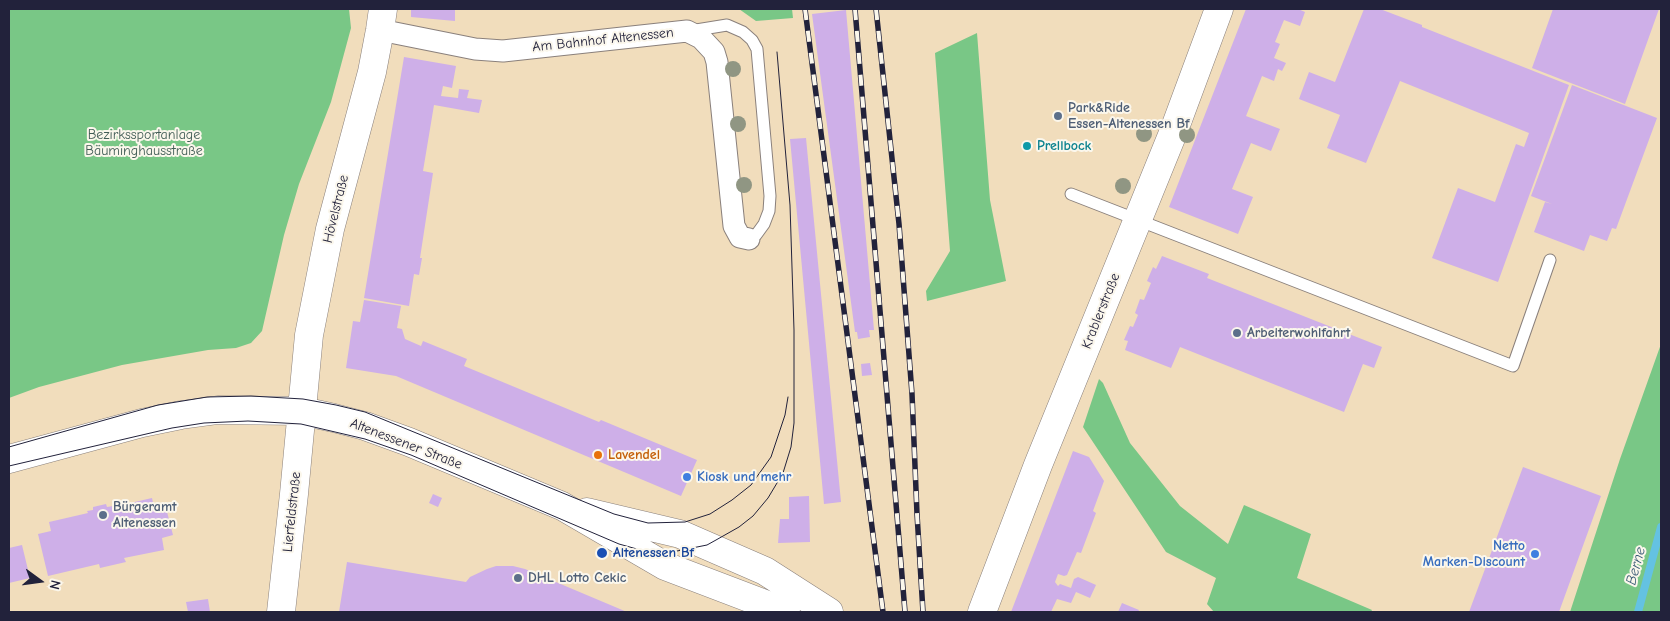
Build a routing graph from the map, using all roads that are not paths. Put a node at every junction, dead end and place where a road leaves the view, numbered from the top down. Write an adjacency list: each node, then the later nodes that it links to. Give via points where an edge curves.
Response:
1 (1220, 9): 5 (main road, Krablerstraße)
2 (381, 20): 3 (street, Am Bahnhof Altenessen, via 476,48 503,51); 8 (main road, Hövelstraße, via 372,72 328,238 309,335)
3 (687, 31): 6 (street, Am Bahnhof Altenessen, via 708,45 717,62 732,219 740,237); 6 (lane, via 727,25 743,32 757,49 770,196 764,224)
4 (1071, 194): 5 (lane)
5 (1138, 219): 7 (lane, via 1513,366); 14 (main road, Krablerstraße)
6 (749, 239)
7 (1550, 260)
8 (302, 412): 9 (main road, Altenessener Straße, via 230,409 181,415); 10 (main road, Altenessener Straße, via 378,430); 11 (main road, Lierfeldstraße)
9 (9, 459)
10 (562, 506): 12 (main road, Altenessener Straße, via 665,566); 13 (main road, Altenessener Straße, via 680,534 764,571)
11 (282, 612)
12 (786, 612)
13 (828, 612)
14 (982, 612)

